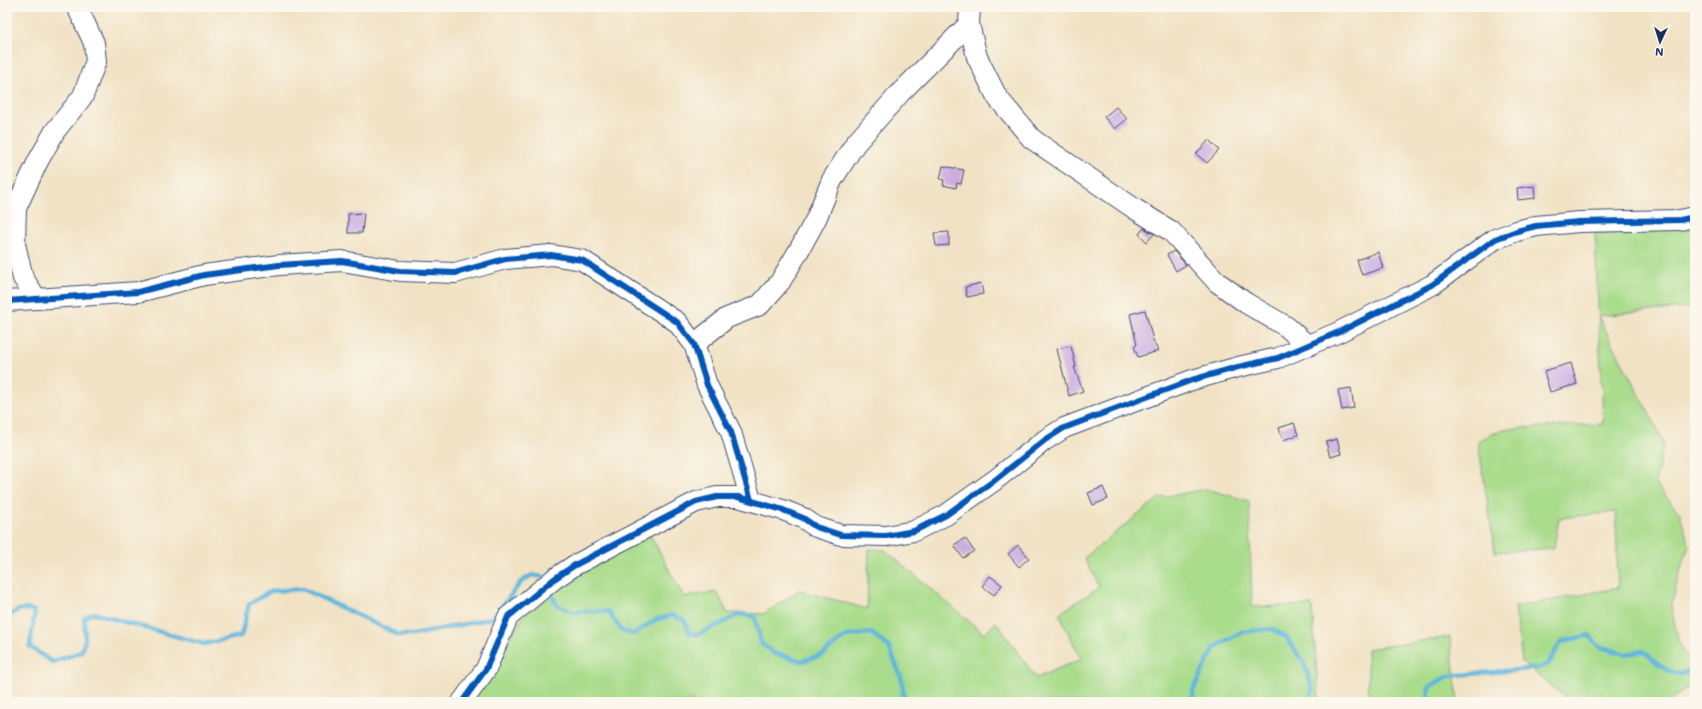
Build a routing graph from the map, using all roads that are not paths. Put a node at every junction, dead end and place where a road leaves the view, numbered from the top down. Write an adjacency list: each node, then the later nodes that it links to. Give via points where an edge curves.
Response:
1 (80, 7): 4 (street, via 79,11 94,43 96,61 83,96 55,131 16,208 15,244 23,278)
2 (970, 16): 6 (street, via 855,144 832,180 816,219 780,282 760,305 727,318); 7 (street, via 977,57 996,97 1032,139 1171,231 1217,282 1287,327)
3 (1695, 217): 7 (street, via 1680,220 1579,222 1536,226 1517,231 1495,239 1432,284)
4 (37, 299): 5 (street); 6 (street, via 138,292 204,275 279,265 342,261 400,271 455,274 504,260 551,255 582,260 677,322)
5 (7, 301)
6 (694, 344): 8 (street, via 707,385 731,432)
7 (1308, 346): 8 (street, via 1278,358 1192,380 1064,428 946,515 914,531 886,536 841,536 816,527 784,510)
8 (750, 500): 9 (street, via 717,497 696,502 554,579 508,618 486,669)
9 (462, 702)

